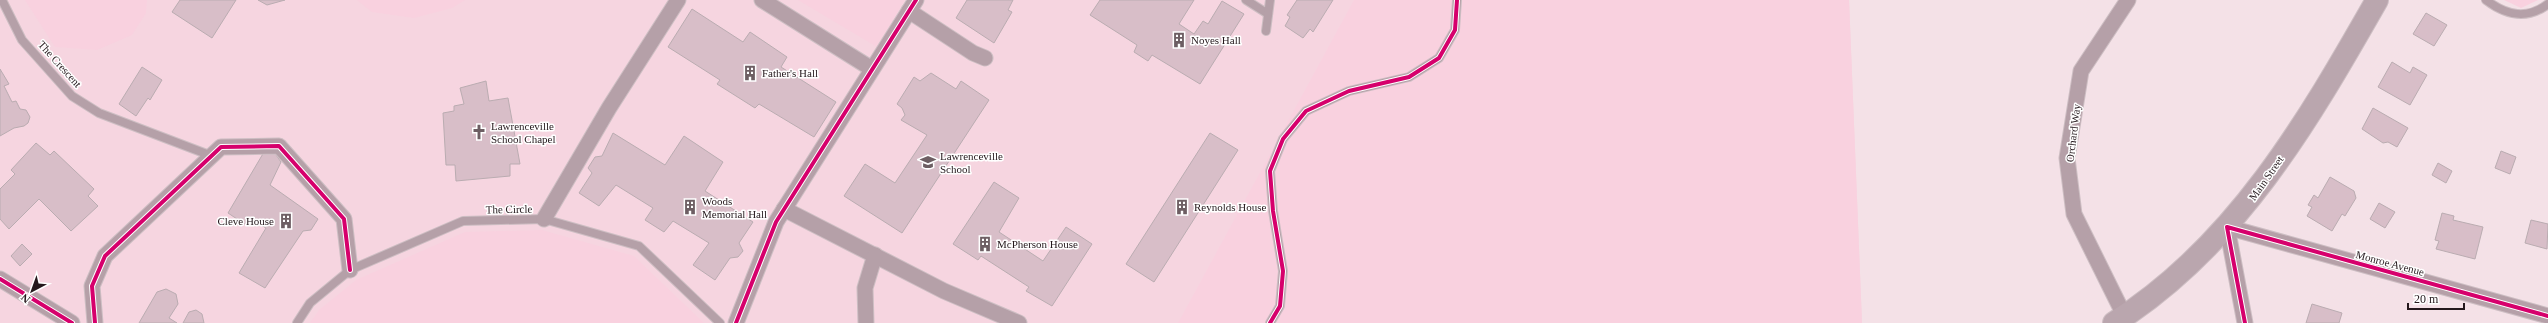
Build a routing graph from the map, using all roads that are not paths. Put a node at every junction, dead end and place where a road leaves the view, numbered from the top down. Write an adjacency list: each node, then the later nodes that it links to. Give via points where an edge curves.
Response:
1 (2, 0): 16 (lane, The Crescent, via 22,40 72,96 99,113)
2 (678, 0): 18 (street, via 609,108)
3 (762, 0): 15 (street)
4 (1246, 0): 12 (lane)
5 (1270, 0): 12 (lane)
6 (1457, 0): 32 (lane, via 1455,30 1439,58 1408,77 1349,91 1306,111 1283,139 1270,171 1273,211 1283,271 1280,306)
7 (2128, 0): 24 (street, Orchard Way, via 2081,71 2068,158 2074,214)
8 (2377, 0): 19 (highway, Main Street, via 2333,76 2273,169)
9 (2490, 2): 10 (lane, via 2521,16 2538,11)
10 (2548, 4)
11 (913, 6): 14 (street, via 973,53); 15 (street)
12 (1268, 14): 13 (lane)
13 (1266, 32)
14 (985, 58)
15 (872, 69): 17 (street)
16 (212, 156): 21 (street, via 221,147 279,146 344,219); 26 (street, via 105,256 92,286)
17 (784, 209): 20 (street); 29 (street, via 776,222)
18 (544, 219): 21 (lane, The Circle, via 463,221); 28 (lane, The Circle, via 639,246)
19 (2226, 227): 23 (street, Monroe Avenue); 24 (highway, Main Street, via 2194,260); 33 (street)
20 (876, 256): 30 (street, via 865,288); 31 (street, via 944,291)
21 (350, 270): 27 (lane, The Circle, via 310,303)
22 (0, 279): 25 (street)
23 (2548, 316)
24 (2119, 320)
25 (72, 323)
26 (95, 323)
27 (297, 323)
28 (720, 323)
29 (736, 323)
30 (866, 323)
31 (1019, 323)
32 (1270, 323)
33 (2245, 323)

